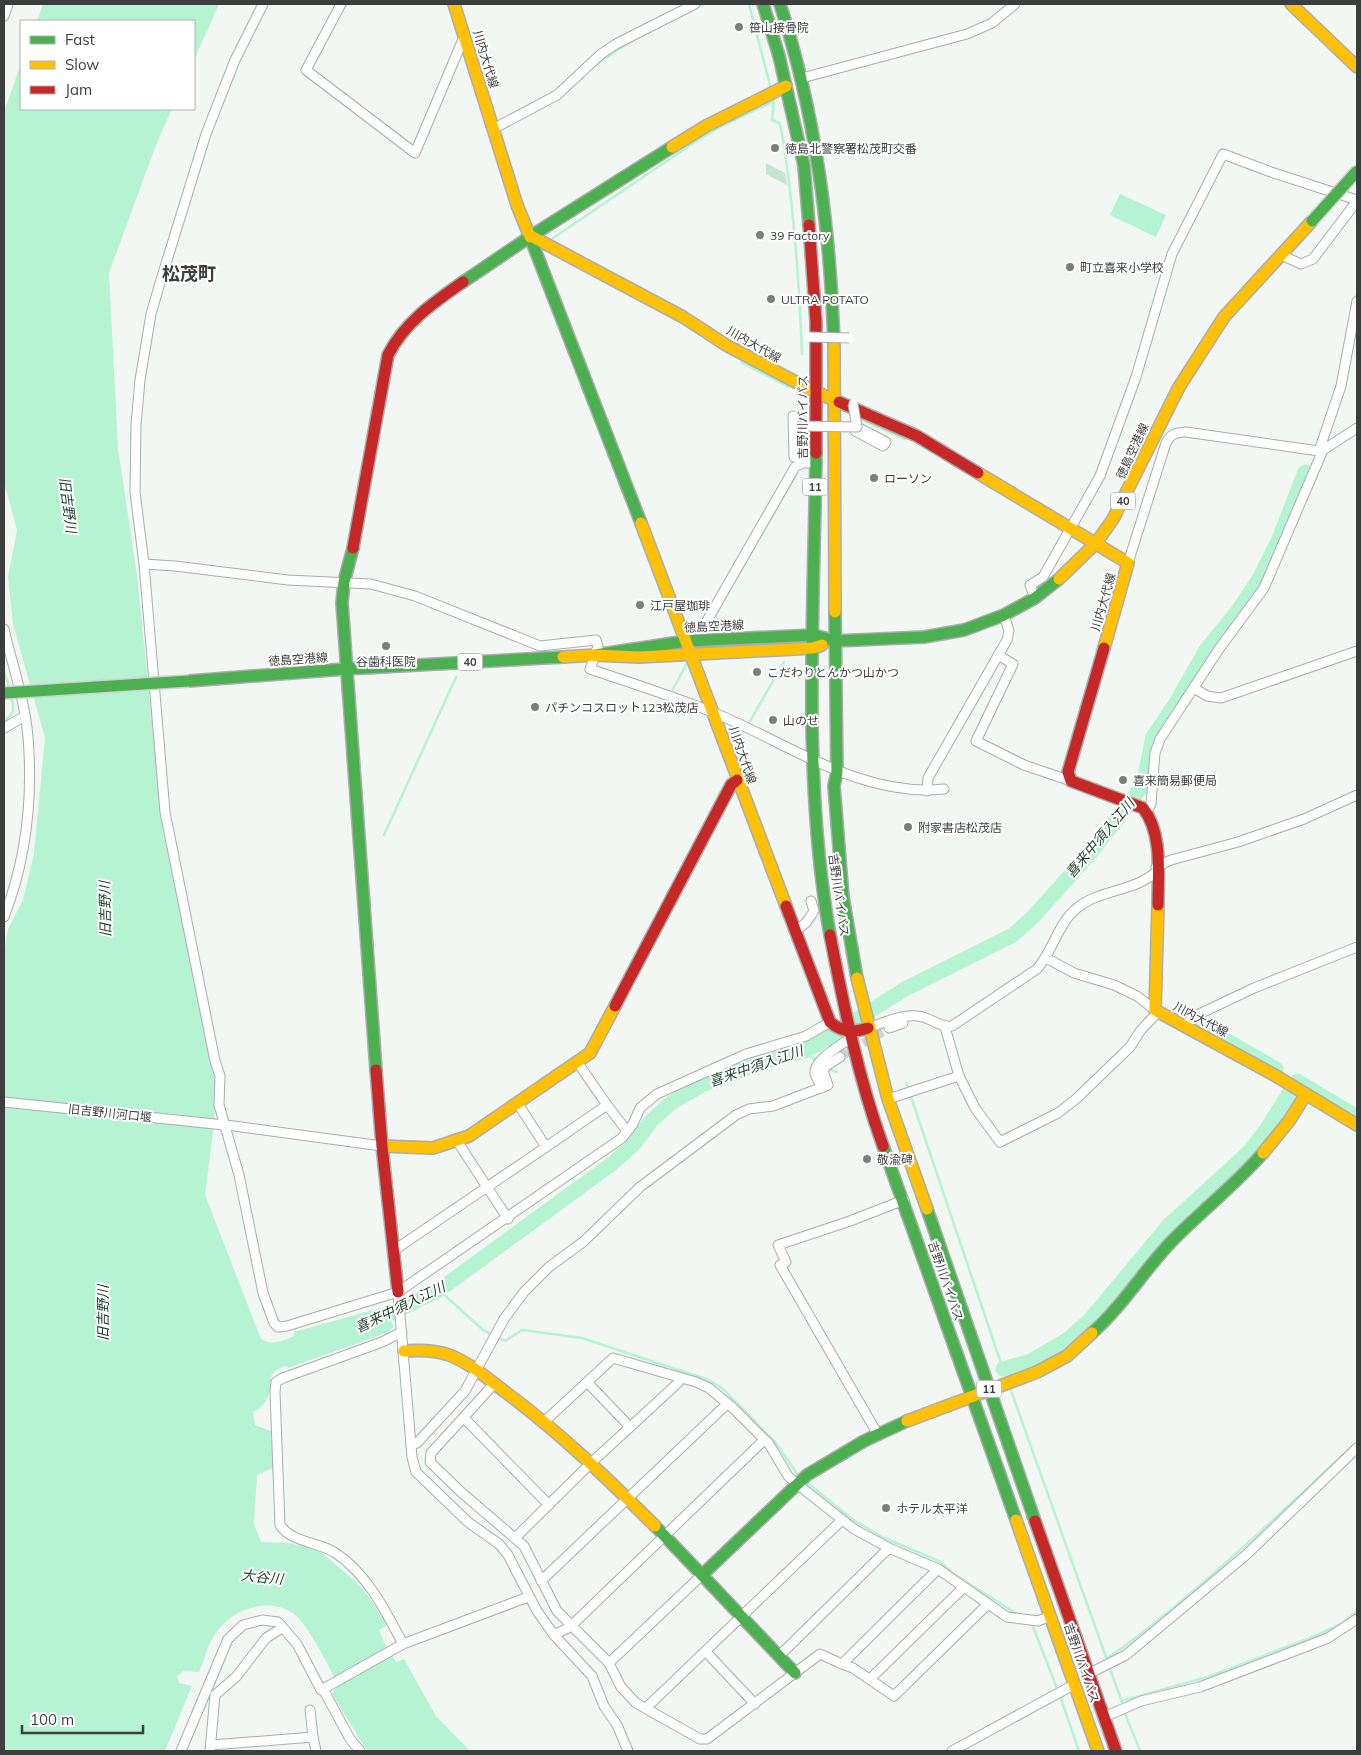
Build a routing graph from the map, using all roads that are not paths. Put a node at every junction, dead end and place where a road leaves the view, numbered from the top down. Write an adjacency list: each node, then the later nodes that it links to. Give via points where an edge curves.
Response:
1 (8, 4): 10 (street)
2 (263, 4): 33 (street, via 235,60 206,134 152,314 136,425 135,492)
3 (341, 4): 11 (street, via 306,70 415,154)
4 (454, 4): 11 (main road, 川内大代線)
5 (694, 4): 15 (street, via 616,44 600,54 557,95)
6 (763, 4): 14 (main road, 吉野川バイパス / 11)
7 (780, 4): 13 (main road, 吉野川バイパス / 11)
8 (1015, 4): 13 (street, via 992,23 967,34)
9 (1291, 4): 12 (main road)
10 (4, 16)
11 (464, 37): 15 (main road, 川内大代線)
12 (1357, 67)
13 (802, 78): 24 (main road, 吉野川バイパス / 11, via 829,247)
14 (786, 86): 18 (main road, via 706,126); 23 (main road, 吉野川バイパス / 11, via 804,166 816,322)
15 (493, 129): 18 (main road, 川内大代線, via 517,205)
16 (1357, 171): 19 (main road, 徳島空港線 / 40, bridge)
17 (1357, 201): 19 (street, via 1313,258 1301,264); 30 (street, via 1223,154 1172,254 1115,438 1100,476)
18 (531, 236): 23 (main road, 川内大代線); 34 (main road, via 426,308 395,341 384,370 357,533); 39 (main road, 川内大代線)
19 (1281, 255): 31 (main road, 徳島空港線 / 40, via 1224,317 1201,351 1178,387 1113,519)
20 (1357, 301): 28 (street, via 1341,386)
21 (809, 337): 22 (street, bridge)
22 (849, 338)
23 (817, 393): 24 (main road, 川内大代線); 29 (main road, 吉野川バイパス / 11)
24 (836, 401): 30 (main road, 川内大代線, via 917,436); 40 (main road, 吉野川バイパス / 11)
25 (853, 404): 26 (street, bridge, via 856,429 800,426 800,456 794,457)
26 (793, 416)
27 (1357, 428): 28 (street)
28 (1321, 451): 32 (street, via 1174,433 1166,443); 47 (street, via 1264,588)
29 (816, 463): 38 (main road, 吉野川バイパス / 11); 39 (street, via 802,463 795,467 704,626)
30 (1072, 528): 31 (main road, 川内大代線); 35 (street, via 1043,577 1030,586)
31 (1096, 543): 32 (main road, 川内大代線); 35 (main road, 徳島空港線 / 40, via 1071,570)
32 (1128, 563): 55 (main road, 川内大代線, via 1068,772)
33 (144, 564): 34 (street, via 288,580); 82 (street, via 166,812 220,1076)
34 (344, 582): 44 (street, via 371,584 416,596 540,646 596,640); 46 (main road)
35 (1035, 598): 36 (main road, 徳島空港線 / 40)
36 (1004, 616): 40 (main road, 徳島空港線 / 40, via 964,630 924,637); 45 (street, via 1009,631)
37 (4, 629): 50 (street)
38 (814, 636): 39 (main road, 徳島空港線 / 40); 40 (main road, 徳島空港線 / 40); 41 (main road, 吉野川バイパス / 11)
39 (685, 637): 43 (main road, 川内大代線); 44 (main road, 徳島空港線 / 40)
40 (835, 641): 41 (main road, 徳島空港線 / 40); 53 (main road, 吉野川バイパス / 11)
41 (813, 648): 43 (main road, 徳島空港線 / 40); 52 (main road, 吉野川バイパス / 11)
42 (1357, 651): 47 (street, via 1222,698 1208,696)
43 (692, 654): 44 (main road, 徳島空港線 / 40); 49 (main road, 川内大代線)
44 (595, 655): 46 (main road, 徳島空港線 / 40); 49 (street, via 590,669)
45 (998, 655): 55 (street, via 1013,664 976,741 1024,765); 57 (street, via 928,778)
46 (345, 669): 48 (main road, 徳島空港線 / 40, bridge); 86 (main road)
47 (1194, 688): 59 (street, via 1160,739 1155,753 1151,804)
48 (4, 693)
49 (714, 713): 52 (street); 54 (main road, 川内大代線)
50 (25, 716): 51 (street); 62 (street, via 28,737 27,824 22,862)
51 (4, 728)
52 (812, 759): 53 (street); 72 (main road, 吉野川バイパス / 11, via 824,900 837,975)
53 (837, 772): 57 (street); 72 (main road, 吉野川バイパス / 11, via 834,786 843,897 855,970)
54 (737, 780): 63 (main road, 川内大代線); 74 (main road, via 731,784 691,856 597,1042 590,1053)
55 (1071, 781): 59 (main road)
56 (944, 789): 57 (street)
57 (927, 791)
58 (1357, 795): 60 (street, via 1304,819 1238,842 1171,860)
59 (1147, 811): 60 (main road, 川内大代線, via 1157,850)
60 (1156, 869): 65 (street, via 1147,880 1078,908 1067,918); 66 (main road, 川内大代線)
61 (811, 901): 63 (street, via 814,911 804,926)
62 (4, 917)
63 (795, 930): 68 (main road, 川内大代線)
64 (1357, 947): 69 (street, via 1254,988 1195,1016)
65 (1046, 958): 66 (street, via 1074,973 1137,996); 70 (street, via 1037,969 964,1019)
66 (1156, 1011): 69 (main road, 川内大代線); 76 (street, via 1130,1047 1076,1099 1058,1113 1000,1142 975,1108)
67 (928, 1019): 70 (street); 71 (street); 72 (street, via 911,1016)
68 (832, 1023): 72 (main road); 84 (street, via 806,1036 746,1054 657,1094 640,1108)
69 (1186, 1024): 77 (main road, 川内大代線)
70 (945, 1027): 76 (street)
71 (888, 1028)
72 (856, 1032): 75 (street); 78 (main road, 吉野川バイパス / 11); 89 (main road, 吉野川バイパス / 11, via 866,1095)
73 (840, 1057): 75 (street)
74 (578, 1062): 80 (main road); 81 (street)
75 (821, 1066): 95 (street, via 828,1085 772,1106 749,1109 736,1115 640,1187 583,1242 549,1267 524,1292)
76 (959, 1076): 78 (street)
77 (1306, 1094): 83 (main road, 川内大代線); 99 (main road, via 1266,1151 1174,1239 1092,1336 1067,1356)
78 (888, 1099): 99 (main road, 吉野川バイパス / 11)
79 (4, 1102): 82 (street, 旧吉野川河口堰)
80 (518, 1104): 85 (main road); 87 (street)
81 (607, 1105): 84 (street); 87 (street)
82 (221, 1125): 86 (street, 旧吉野川河口堰); 92 (street, via 239,1175 263,1293 278,1327)
83 (1357, 1125)
84 (627, 1131): 90 (street, via 622,1138)
85 (457, 1141): 86 (main road, via 433,1148); 88 (street)
86 (382, 1146): 91 (main road)
87 (546, 1147): 88 (street)
88 (486, 1188): 90 (street); 91 (street)
89 (904, 1200): 100 (main road, 吉野川バイパス / 11); 105 (street, via 778,1245 786,1262 780,1265)
90 (508, 1218): 92 (street)
91 (393, 1251): 92 (main road)
92 (399, 1295): 93 (street)
93 (402, 1330): 94 (street); 129 (street, via 382,1342 284,1378 276,1382 275,1392 280,1525 292,1536 336,1553 367,1584)
94 (404, 1351): 95 (main road, via 435,1351); 107 (street)
95 (475, 1369): 98 (main road); 107 (street, via 464,1390 417,1443)
96 (679, 1378): 97 (street, via 614,1358); 101 (street, via 709,1388); 104 (street)
97 (587, 1382): 103 (street); 104 (street)
98 (494, 1384): 102 (street); 103 (main road)
99 (994, 1388): 100 (main road); 134 (main road, 吉野川バイパス / 11)
100 (971, 1396): 105 (main road); 123 (main road, 吉野川バイパス / 11)
101 (727, 1404): 106 (street); 111 (street)
102 (464, 1418): 112 (street); 115 (street, via 431,1453 430,1462)
103 (545, 1421): 109 (main road)
104 (630, 1427): 109 (street)
105 (877, 1433): 110 (main road)
106 (764, 1440): 110 (street, via 788,1476); 114 (street)
107 (411, 1445): 121 (street, via 416,1472 468,1522 504,1549)
108 (1357, 1448): 134 (street, via 1246,1555 1126,1655)
109 (591, 1463): 111 (main road); 112 (street)
110 (801, 1480): 113 (street); 118 (main road)
111 (629, 1500): 114 (main road); 119 (street)
112 (549, 1505): 115 (street)
113 (842, 1520): 116 (street); 124 (street)
114 (665, 1536): 118 (main road); 126 (street)
115 (515, 1538): 119 (street, via 524,1546)
116 (889, 1548): 117 (street); 131 (street)
117 (938, 1569): 120 (street); 133 (street)
118 (702, 1575): 124 (main road); 132 (street)
119 (541, 1581): 126 (street)
120 (963, 1588): 122 (street); 136 (street)
121 (528, 1597): 128 (street); 129 (street)
122 (988, 1604): 123 (street, via 1002,1615 1013,1618 1038,1621); 136 (street, via 894,1696)
123 (1050, 1616): 137 (main road, 吉野川バイパス / 11)
124 (742, 1617): 130 (street); 131 (main road)
125 (1357, 1619): 142 (street, via 1328,1638 1200,1687 1130,1705)
126 (570, 1627): 128 (street); 132 (street)
127 (282, 1628): 138 (street, via 297,1644 321,1690); 144 (street, via 266,1638 236,1677 215,1695); 145 (street, via 278,1622 262,1620 243,1625 228,1639)
128 (554, 1635): 148 (street, via 592,1676)
129 (403, 1644): 138 (street)
130 (706, 1652): 139 (street); 140 (street)
131 (779, 1656): 135 (main road)
132 (609, 1663): 140 (street, via 621,1687 636,1703)
133 (842, 1664): 135 (street, via 820,1654); 136 (street)
134 (1094, 1672): 142 (main road, 吉野川バイパス / 11)
135 (795, 1673): 139 (street)
136 (870, 1680)
137 (1075, 1684): 149 (street); 150 (main road, 吉野川バイパス / 11)
138 (326, 1688): 147 (street, via 350,1739)
139 (755, 1704): 140 (street, via 707,1739 700,1739)
140 (646, 1708)
141 (310, 1710): 143 (street)
142 (1109, 1714): 151 (main road, 吉野川バイパス / 11)
143 (313, 1737): 144 (street); 146 (street)
144 (211, 1748)
145 (181, 1751)
146 (316, 1751)
147 (360, 1751)
148 (628, 1751)
149 (952, 1751)
150 (1098, 1751)
151 (1116, 1751)

